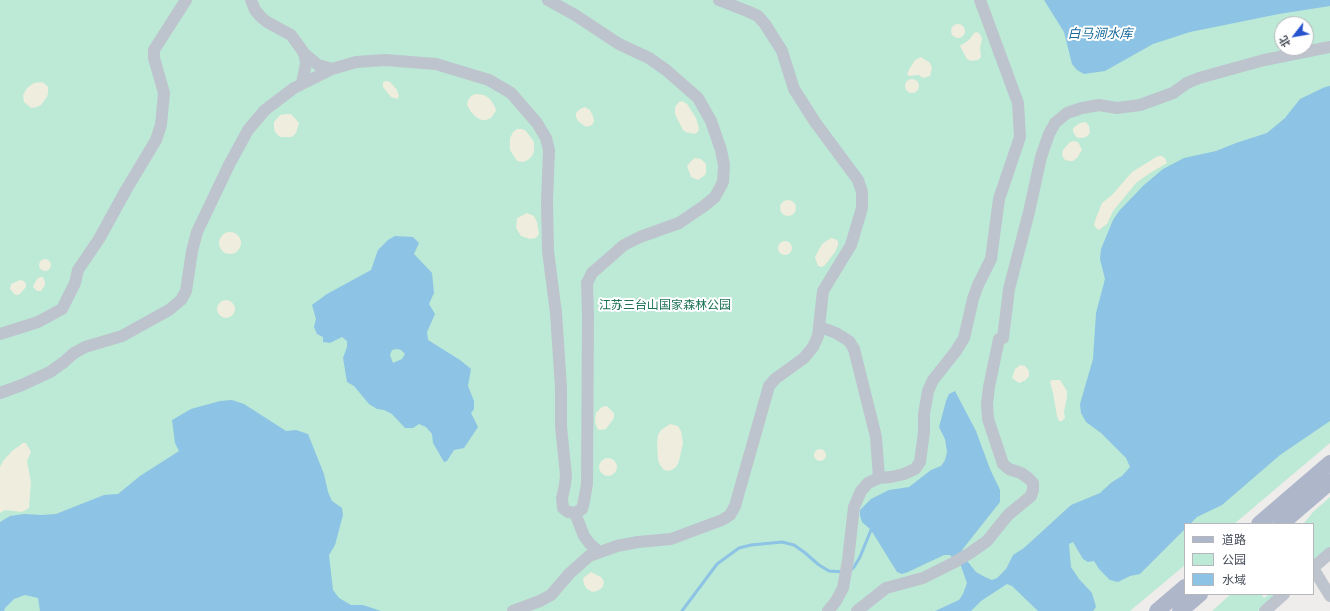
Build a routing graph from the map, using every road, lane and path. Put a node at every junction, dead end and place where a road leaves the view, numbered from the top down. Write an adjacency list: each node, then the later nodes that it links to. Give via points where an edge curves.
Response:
1 (186, 0): 11 (lane, via 154,50 164,93 161,125 156,140 99,239 78,270 75,283 62,309 38,322)
2 (251, 0): 7 (lane, via 261,17 291,35)
3 (548, 0): 16 (lane, via 619,44 649,58 698,98 710,121 724,165 723,182 715,197 679,223 624,245 592,272 587,283 587,484 582,509)
4 (719, 0): 10 (lane, via 758,16 765,24 782,51 794,89 858,180 862,192 862,208 851,245 823,291)
5 (980, 0): 14 (lane, via 1018,103 1020,137 999,199 991,259 973,299 964,338 933,380 928,391 920,462 915,469 904,474)
6 (1330, 47): 29 (lane, via 1264,60 1206,76 1187,83 1173,93 1140,105 1117,108 1099,105 1082,108 1067,113 1055,124 1041,157 1009,289 1003,338 999,339 987,404 988,419 1003,464 1028,478 1033,484 1031,496 1008,515 986,540 955,562 922,578 886,588)
7 (304, 54): 8 (lane, via 318,65); 9 (lane, via 306,72)
8 (332, 69): 9 (lane); 16 (lane, via 356,62 385,60 436,64 489,80 511,93 537,123 546,138 549,150 548,251 556,313 561,427 566,475 562,498 563,508)
9 (302, 84): 12 (lane, via 265,110 248,130 197,232 186,291 181,300 169,310 122,336 85,346 50,372)
10 (820, 327): 14 (lane, via 836,332 849,341 854,349 876,437); 19 (lane, via 813,347 804,358 769,386 735,506 730,515 671,538 617,546)
11 (0, 334)
12 (0, 392)
13 (1330, 463): 17 (main road)
14 (879, 478): 28 (lane, via 868,483 854,507 843,588)
15 (1330, 482): 18 (main road)
16 (575, 513): 19 (lane, via 584,536)
17 (1260, 523)
18 (1282, 523)
19 (599, 552): 27 (lane, via 589,556 550,595)
20 (1330, 553): 21 (lane)
21 (1314, 567)
22 (1314, 570): 26 (lane)
23 (1184, 588): 30 (main road)
24 (1199, 595): 31 (main road)
25 (1283, 595): 32 (lane)
26 (1330, 596)
27 (513, 611)
28 (828, 611)
29 (858, 611)
30 (1158, 611)
31 (1180, 611)
32 (1265, 611)

